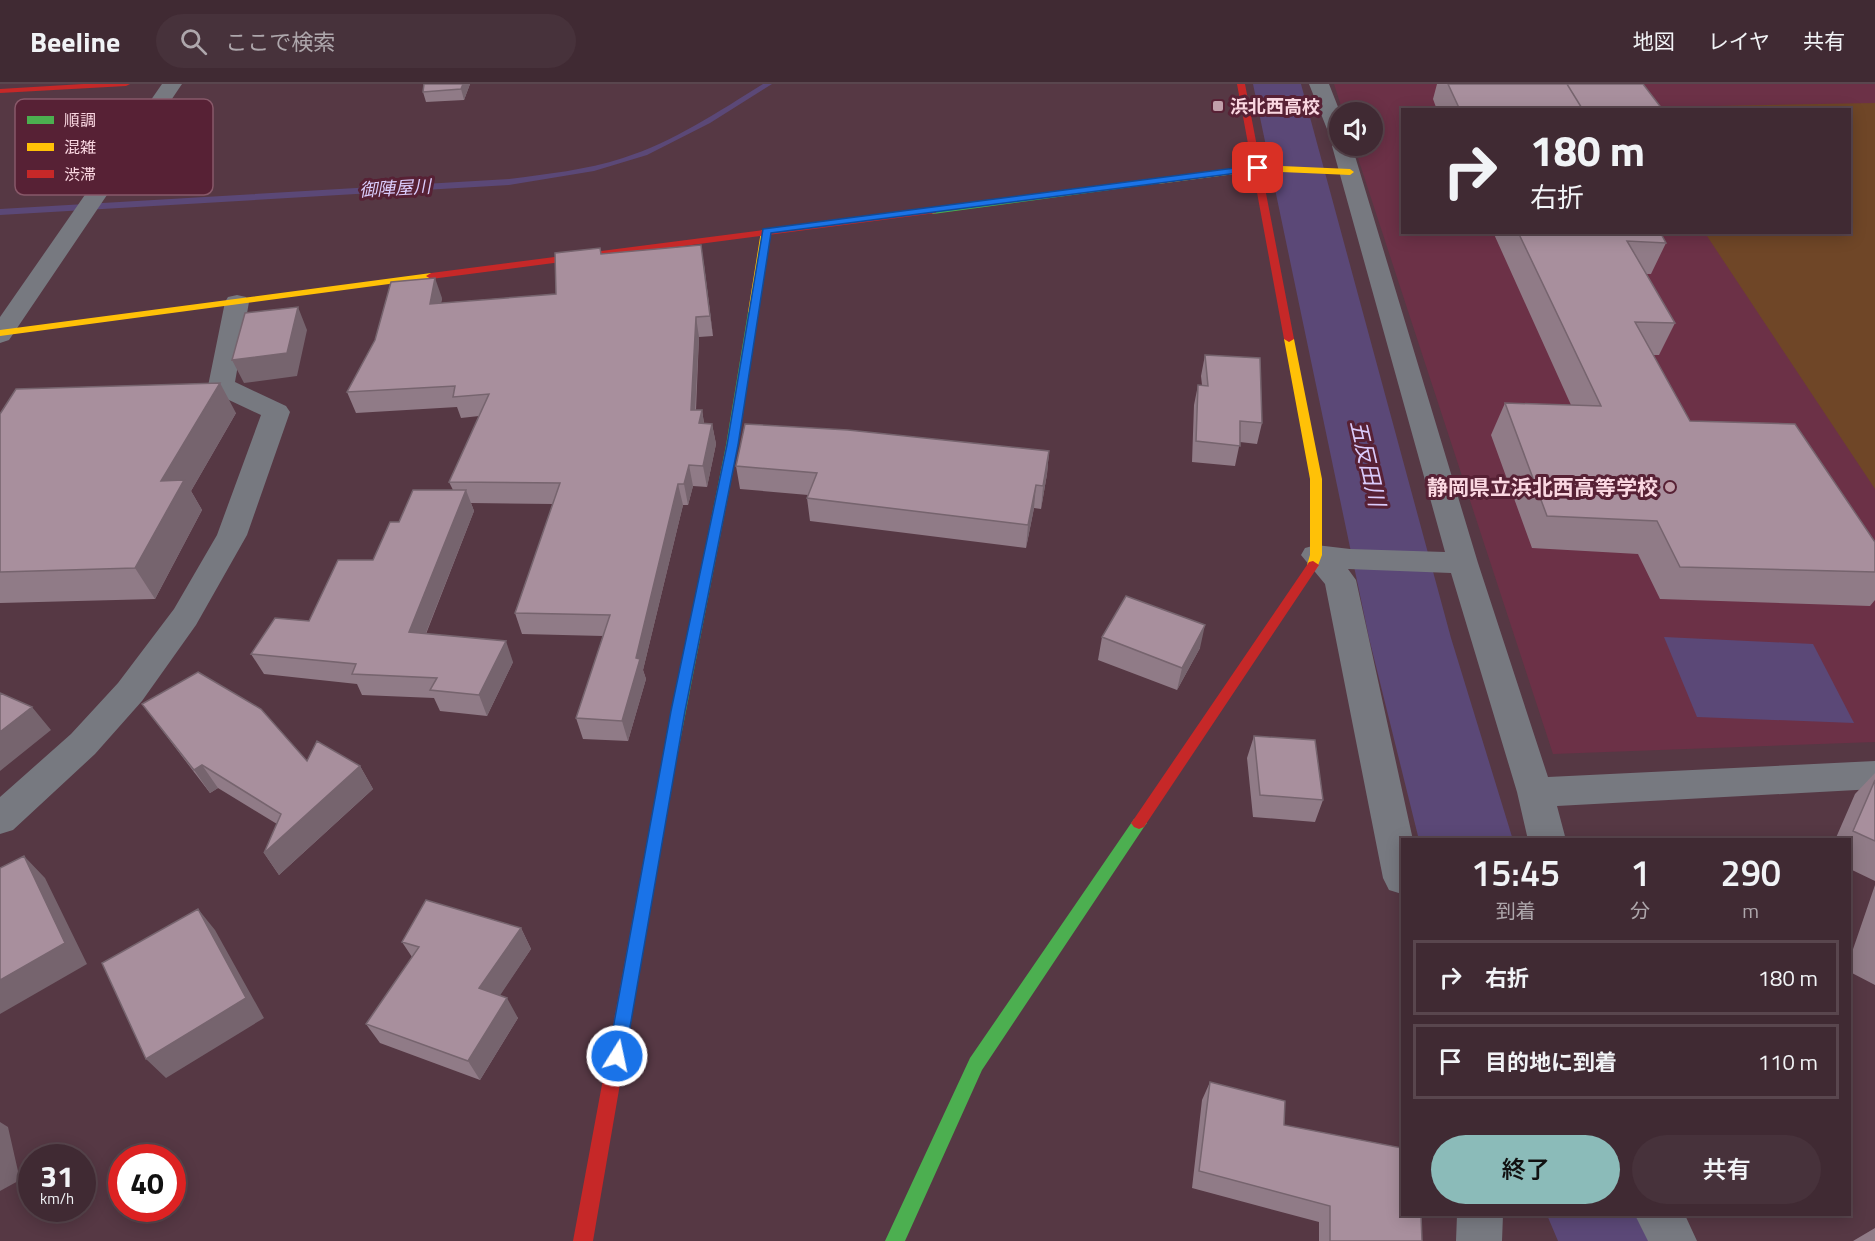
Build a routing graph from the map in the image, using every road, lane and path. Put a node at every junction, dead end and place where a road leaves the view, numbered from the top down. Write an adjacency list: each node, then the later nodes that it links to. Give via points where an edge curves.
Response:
1 (126, 84): 5 (street)
2 (172, 84): 6 (street)
3 (1241, 84): 9 (street)
4 (1319, 84): 7 (street)
5 (0, 90)
6 (161, 99)
7 (1329, 105)
8 (1339, 156): 10 (street)
9 (1258, 168): 10 (street); 12 (street); 15 (street, via 1316,479)
10 (1337, 171): 16 (street)
11 (94, 195): 14 (street)
12 (766, 231): 13 (street); 24 (street, via 732,445 678,711)
13 (237, 302): 14 (street); 19 (street, via 221,386 276,412 232,535 185,617 130,692 82,744)
14 (1, 333)
15 (1316, 555): 16 (street); 21 (street, via 1340,580); 25 (street, via 1312,568 976,1064)
16 (1463, 563): 18 (street)
17 (1875, 775): 18 (street)
18 (1535, 792): 20 (street)
19 (0, 819)
20 (1546, 838)
21 (1401, 873)
22 (1480, 1216): 26 (street)
23 (1659, 1216): 27 (street)
24 (584, 1241)
25 (895, 1241)
26 (1479, 1241)
27 (1674, 1241)

